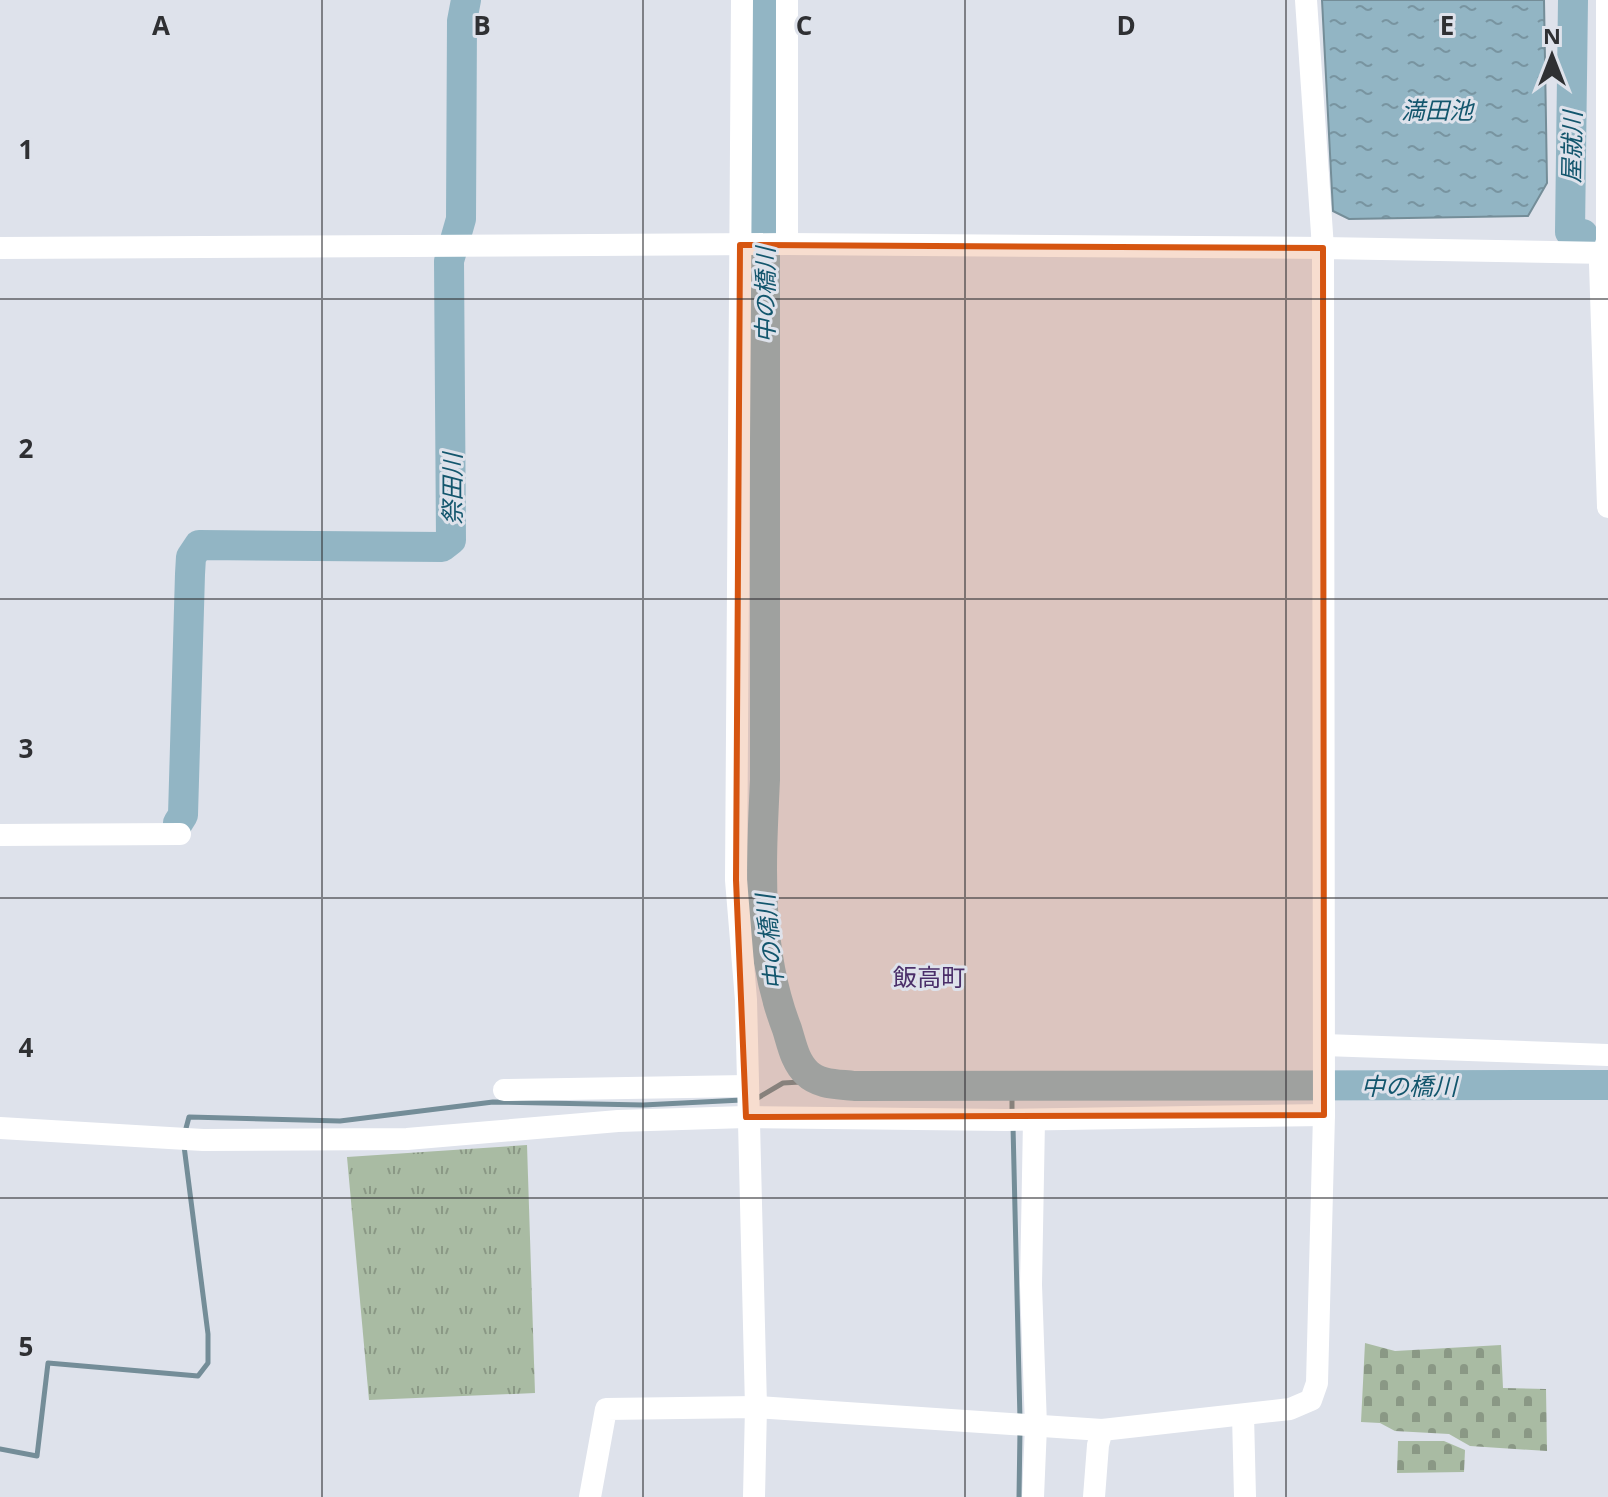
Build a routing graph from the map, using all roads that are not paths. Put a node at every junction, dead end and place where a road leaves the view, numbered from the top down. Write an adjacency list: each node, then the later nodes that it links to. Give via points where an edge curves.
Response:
1 (742, 0): 6 (street)
2 (787, 0): 5 (street)
3 (1306, 0): 8 (street)
4 (1607, 0): 9 (street)
5 (785, 244): 6 (street); 8 (street)
6 (743, 245): 7 (street); 16 (street, via 736,880 746,1000)
7 (0, 248)
8 (1323, 248): 9 (street); 13 (street)
9 (1606, 253): 10 (street, via 1600,279)
10 (1608, 507)
11 (180, 834): 12 (street)
12 (0, 835)
13 (1324, 1053): 14 (street); 18 (street)
14 (1608, 1055)
15 (504, 1090): 17 (street)
16 (746, 1101): 17 (street); 17 (street); 19 (street); 21 (street)
17 (618, 1105): 20 (street, via 375,1140 203,1140)
18 (1324, 1105): 19 (street); 22 (street, via 1317,1383 1311,1400 1290,1409)
19 (1022, 1120): 23 (street, via 1031,1285)
20 (0, 1128)
21 (756, 1407): 23 (street); 25 (street, via 606,1409); 26 (street)
22 (1243, 1415): 24 (street); 29 (street)
23 (1026, 1425): 24 (street); 27 (street)
24 (1102, 1430): 28 (street)
25 (590, 1497)
26 (754, 1497)
27 (1033, 1497)
28 (1094, 1497)
29 (1245, 1497)

